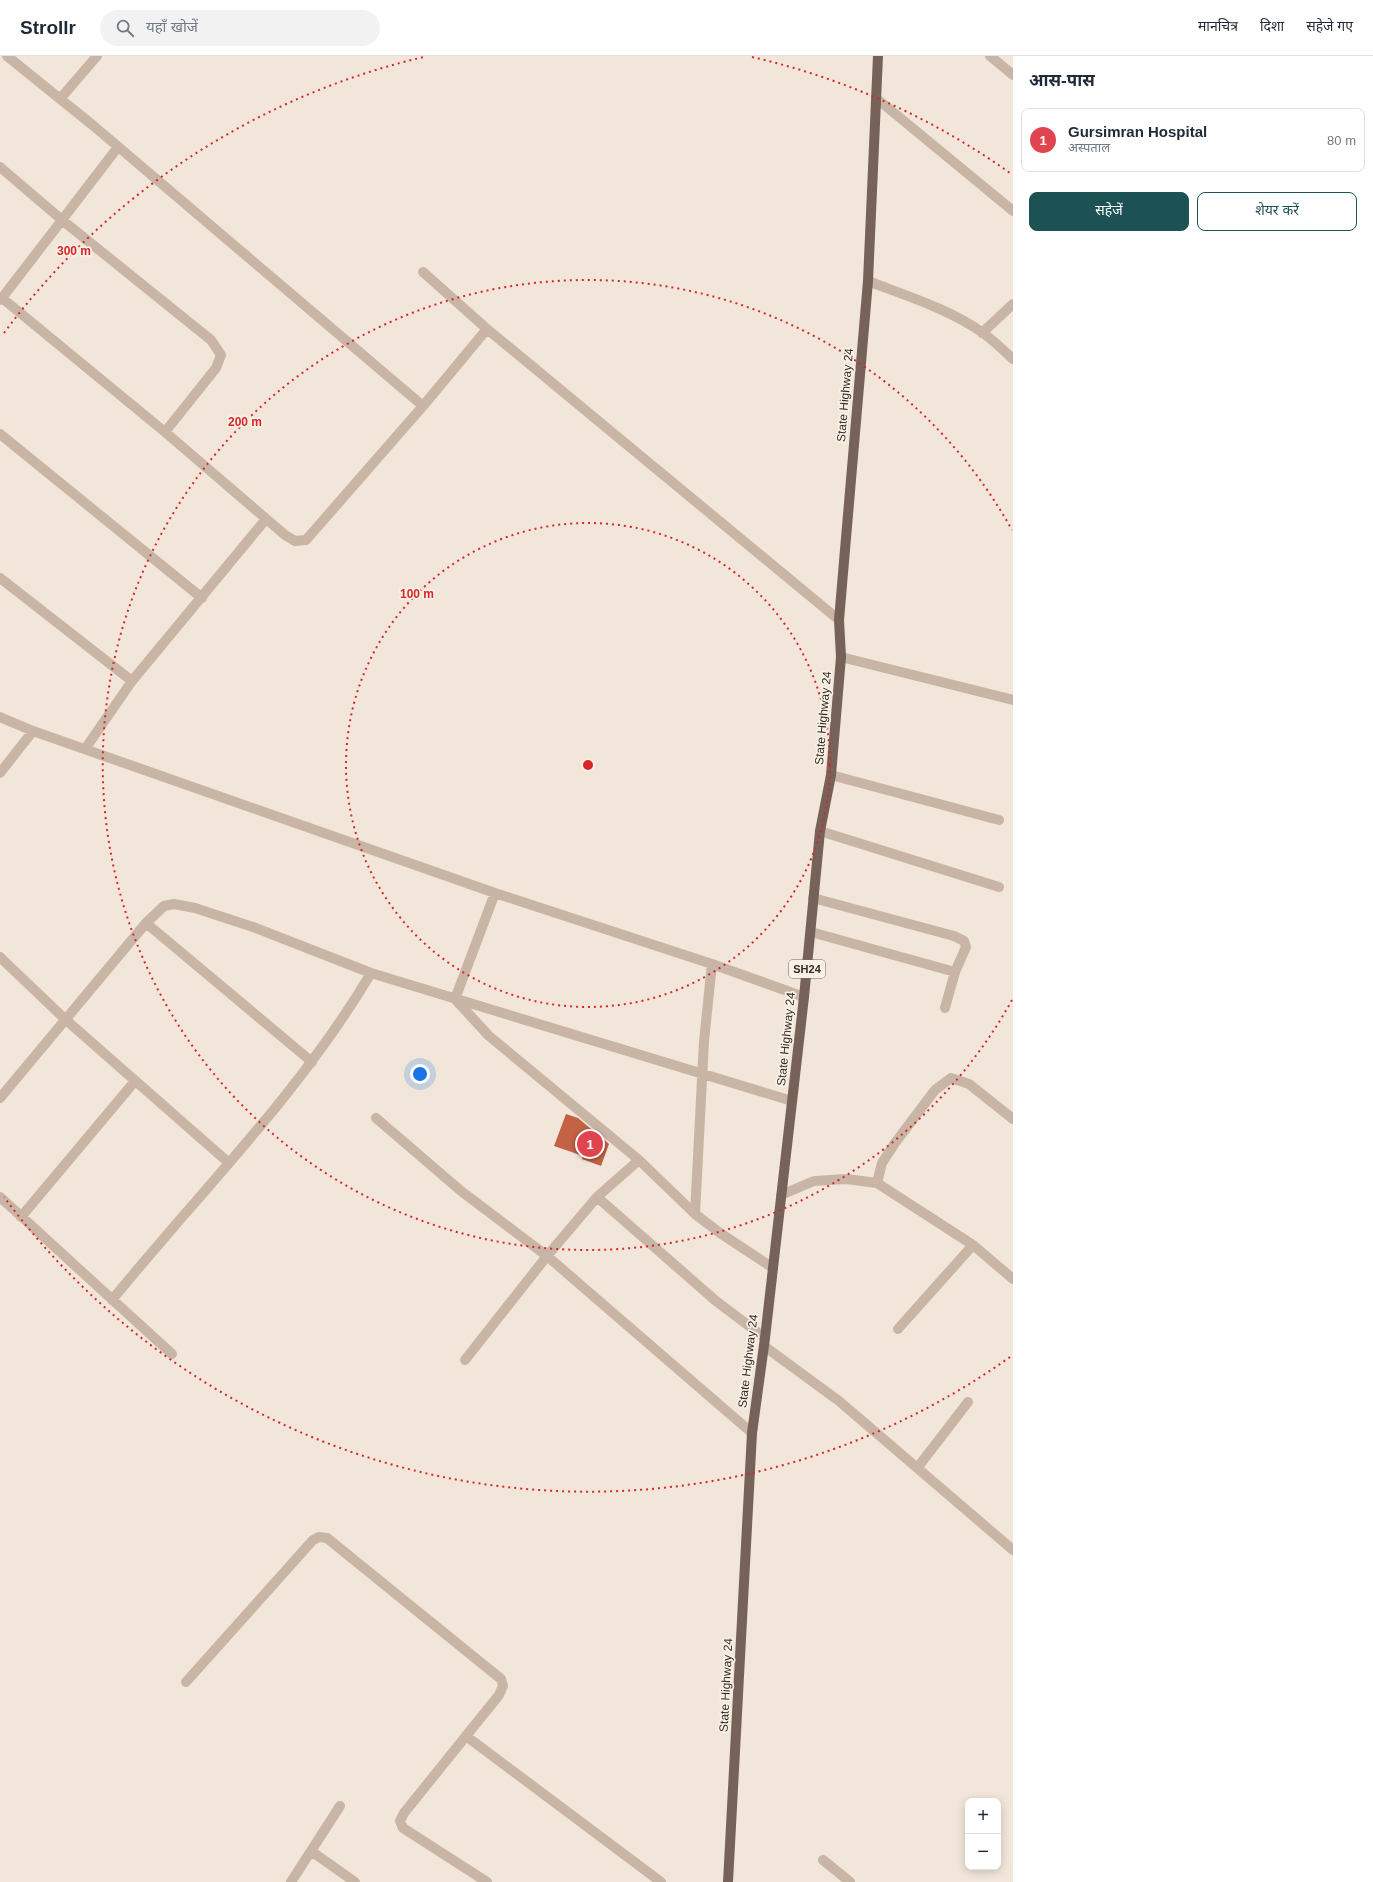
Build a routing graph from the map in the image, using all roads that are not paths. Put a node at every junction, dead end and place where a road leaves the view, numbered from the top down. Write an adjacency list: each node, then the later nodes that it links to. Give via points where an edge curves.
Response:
1 (7, 56): 6 (street)
2 (97, 56): 6 (street)
3 (878, 56): 7 (main road, State Highway 24 / SH24)
4 (990, 56): 5 (street)
5 (1013, 75)
6 (60, 98): 8 (street)
7 (876, 98): 10 (street); 13 (main road, State Highway 24 / SH24)
8 (118, 147): 11 (street); 19 (street)
9 (0, 167): 11 (street)
10 (1013, 211)
11 (62, 220): 14 (street); 20 (street, via 211,340 221,355 216,368)
12 (423, 272): 16 (street)
13 (868, 280): 17 (street, via 936,307); 25 (main road, State Highway 24 / SH24)
14 (1, 299): 20 (street)
15 (1013, 304): 17 (street)
16 (487, 329): 19 (street); 25 (street)
17 (982, 333): 18 (street)
18 (1013, 359)
19 (423, 406): 22 (street, via 306,540 295,541)
20 (165, 432): 22 (street)
21 (0, 435): 24 (street)
22 (266, 519): 24 (street)
23 (0, 578): 27 (street)
24 (202, 598): 27 (street)
25 (839, 620): 26 (main road, State Highway 24 / SH24)
26 (841, 657): 28 (street); 33 (main road, State Highway 24 / SH24)
27 (132, 681): 31 (street)
28 (1013, 700)
29 (0, 717): 30 (street)
30 (33, 731): 31 (street); 32 (street)
31 (85, 749): 37 (street)
32 (0, 773)
33 (831, 775): 34 (street); 35 (main road, State Highway 24 / SH24)
34 (999, 820)
35 (820, 831): 36 (street); 38 (main road, State Highway 24 / SH24)
36 (999, 886)
37 (495, 893): 42 (street); 46 (street)
38 (813, 898): 40 (main road, State Highway 24 / SH24); 44 (street, via 964,940 966,947)
39 (146, 923): 43 (street, via 164,906 174,904 195,908); 48 (street); 49 (street)
40 (811, 932): 44 (street); 45 (main road, State Highway 24 / SH24)
41 (0, 957): 48 (street)
42 (712, 964): 45 (street); 50 (street)
43 (371, 972): 46 (street); 49 (street, via 347,1013)
44 (955, 972): 47 (street)
45 (804, 997): 53 (main road, State Highway 24 / SH24)
46 (455, 998): 50 (street); 56 (street, via 489,1036)
47 (945, 1008)
48 (66, 1020): 51 (street); 52 (street)
49 (312, 1062): 57 (street)
50 (703, 1074): 53 (street); 62 (street)
51 (135, 1081): 57 (street); 63 (street)
52 (0, 1098)
53 (792, 1101): 59 (main road, State Highway 24 / SH24)
54 (376, 1118): 65 (street, via 461,1191)
55 (1013, 1119): 58 (street, via 969,1084 951,1078 935,1090 894,1143 882,1162)
56 (639, 1160): 61 (street); 62 (street)
57 (229, 1163): 68 (street)
58 (877, 1183): 59 (street, via 846,1179 814,1181); 64 (street)
59 (781, 1195): 66 (main road, State Highway 24 / SH24)
60 (0, 1197): 63 (street)
61 (597, 1197): 65 (street); 70 (street)
62 (695, 1214): 66 (street)
63 (21, 1217): 68 (street)
64 (973, 1245): 67 (street); 69 (street)
65 (547, 1256): 72 (street); 74 (street)
66 (773, 1268): 70 (main road, State Highway 24 / SH24)
67 (1013, 1279)
68 (112, 1300): 71 (street)
69 (898, 1329)
70 (764, 1342): 74 (main road, State Highway 24 / SH24); 75 (street)
71 (172, 1354)
72 (465, 1360)
73 (968, 1402): 75 (street)
74 (752, 1433): 86 (main road, State Highway 24 / SH24)
75 (918, 1467): 76 (street)
76 (1013, 1550)
77 (186, 1682): 78 (street, via 312,1540 319,1536 327,1538 501,1679 503,1686 499,1695)
78 (466, 1736): 84 (street, via 400,1821 403,1828); 85 (street)
79 (340, 1806): 80 (street)
80 (311, 1851): 82 (street); 83 (street)
81 (823, 1860): 87 (street)
82 (291, 1882)
83 (355, 1882)
84 (487, 1882)
85 (661, 1882)
86 (728, 1882)
87 (850, 1882)

